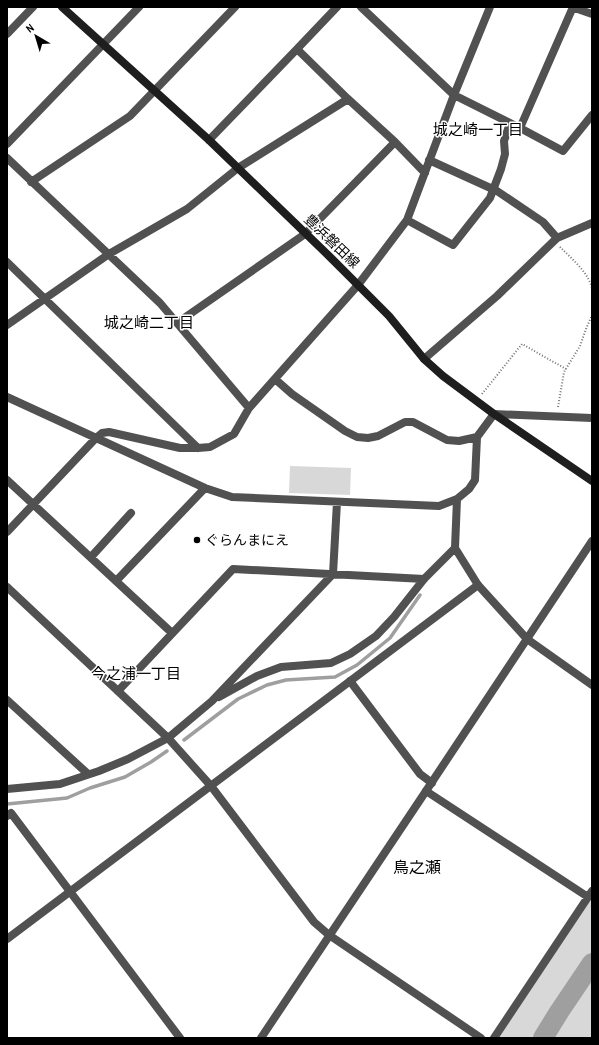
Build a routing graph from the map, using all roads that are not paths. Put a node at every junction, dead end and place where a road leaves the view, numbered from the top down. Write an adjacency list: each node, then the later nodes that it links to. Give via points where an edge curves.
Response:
1 (33, 7): 10 (street)
2 (62, 7): 11 (main road, 豊浜磐田線)
3 (139, 7): 11 (street)
4 (235, 7): 13 (street)
5 (337, 7): 12 (street)
6 (361, 7): 14 (street)
7 (490, 7): 14 (street)
8 (572, 7): 9 (street); 18 (street)
9 (592, 14)
10 (7, 34)
11 (102, 44): 13 (main road, 豊浜磐田線); 21 (street)
12 (297, 49): 15 (street); 19 (street)
13 (154, 91): 19 (main road, 豊浜磐田線); 26 (street, via 130,116)
14 (454, 95): 17 (street); 23 (street)
15 (348, 99): 20 (street); 24 (street)
16 (592, 115): 18 (street, via 563,151)
17 (510, 123): 18 (street); 27 (street, via 504,141 505,154)
18 (520, 128)
19 (209, 140): 24 (main road, 豊浜磐田線)
20 (395, 142): 25 (street); 30 (street)
21 (7, 144)
22 (7, 158): 26 (street)
23 (429, 160): 25 (street); 27 (street)
24 (238, 168): 30 (main road, 豊浜磐田線); 32 (street, via 187,209)
25 (424, 173): 28 (street)
26 (32, 182): 32 (street)
27 (493, 189): 28 (street, via 490,198 453,245); 31 (street, via 543,222)
28 (407, 220): 34 (street)
29 (592, 223): 31 (street)
30 (305, 234): 34 (main road, 豊浜磐田線); 36 (street)
31 (555, 240): 38 (street, via 497,296)
32 (108, 254): 35 (street); 36 (street, via 160,303)
33 (7, 262): 35 (street)
34 (358, 285): 38 (main road, 豊浜磐田線, via 389,316); 39 (street)
35 (46, 298): 37 (street); 46 (street)
36 (177, 323): 41 (street)
37 (7, 326)
38 (424, 358): 42 (main road, 豊浜磐田線, via 442,376)
39 (274, 379): 41 (street); 44 (street, via 357,437 378,436 405,422 413,422 447,440 459,441)
40 (7, 397): 45 (street)
41 (249, 408): 46 (street, via 234,434 210,447)
42 (494, 414): 43 (street); 44 (street); 48 (main road, 豊浜磐田線)
43 (592, 418)
44 (477, 437): 50 (street, via 475,480 469,489)
45 (96, 438): 46 (street, via 102,433 109,432 180,448); 49 (street); 52 (street)
46 (198, 448)
47 (7, 480): 52 (street)
48 (592, 481)
49 (205, 488): 51 (street, via 232,497); 60 (street)
50 (456, 499): 51 (street, via 439,506); 56 (street)
51 (337, 502): 58 (street)
52 (33, 504): 54 (street); 57 (street)
53 (131, 513): 57 (street)
54 (7, 532)
55 (592, 541): 64 (street)
56 (455, 548): 59 (street); 61 (street)
57 (91, 557): 60 (street)
58 (333, 574): 59 (street); 63 (street, via 233,569); 69 (street)
59 (424, 579): 69 (street, via 376,636 350,654 331,663 281,667 257,676)
60 (116, 581): 63 (street)
61 (478, 585): 64 (street); 65 (street)
62 (7, 587): 67 (street)
63 (172, 633): 67 (street)
64 (527, 639): 66 (street); 72 (street)
65 (350, 681): 72 (street, via 420,774); 73 (street)
66 (592, 685)
67 (118, 691): 70 (street)
68 (7, 700): 71 (street)
69 (212, 700): 70 (street)
70 (168, 738): 71 (street, via 128,759); 73 (street)
71 (88, 774): 74 (street, via 60,784)
72 (432, 783): 75 (street)
73 (211, 786): 77 (street); 79 (street, via 314,922)
74 (7, 789)
75 (426, 791): 78 (street); 79 (street)
76 (7, 816): 77 (street, via 11,813)
77 (70, 891): 80 (street); 81 (street)
78 (590, 894): 84 (street)
79 (329, 935): 82 (street); 83 (street)
80 (7, 939)
81 (180, 1038)
82 (261, 1038)
83 (481, 1038)
84 (494, 1038)

